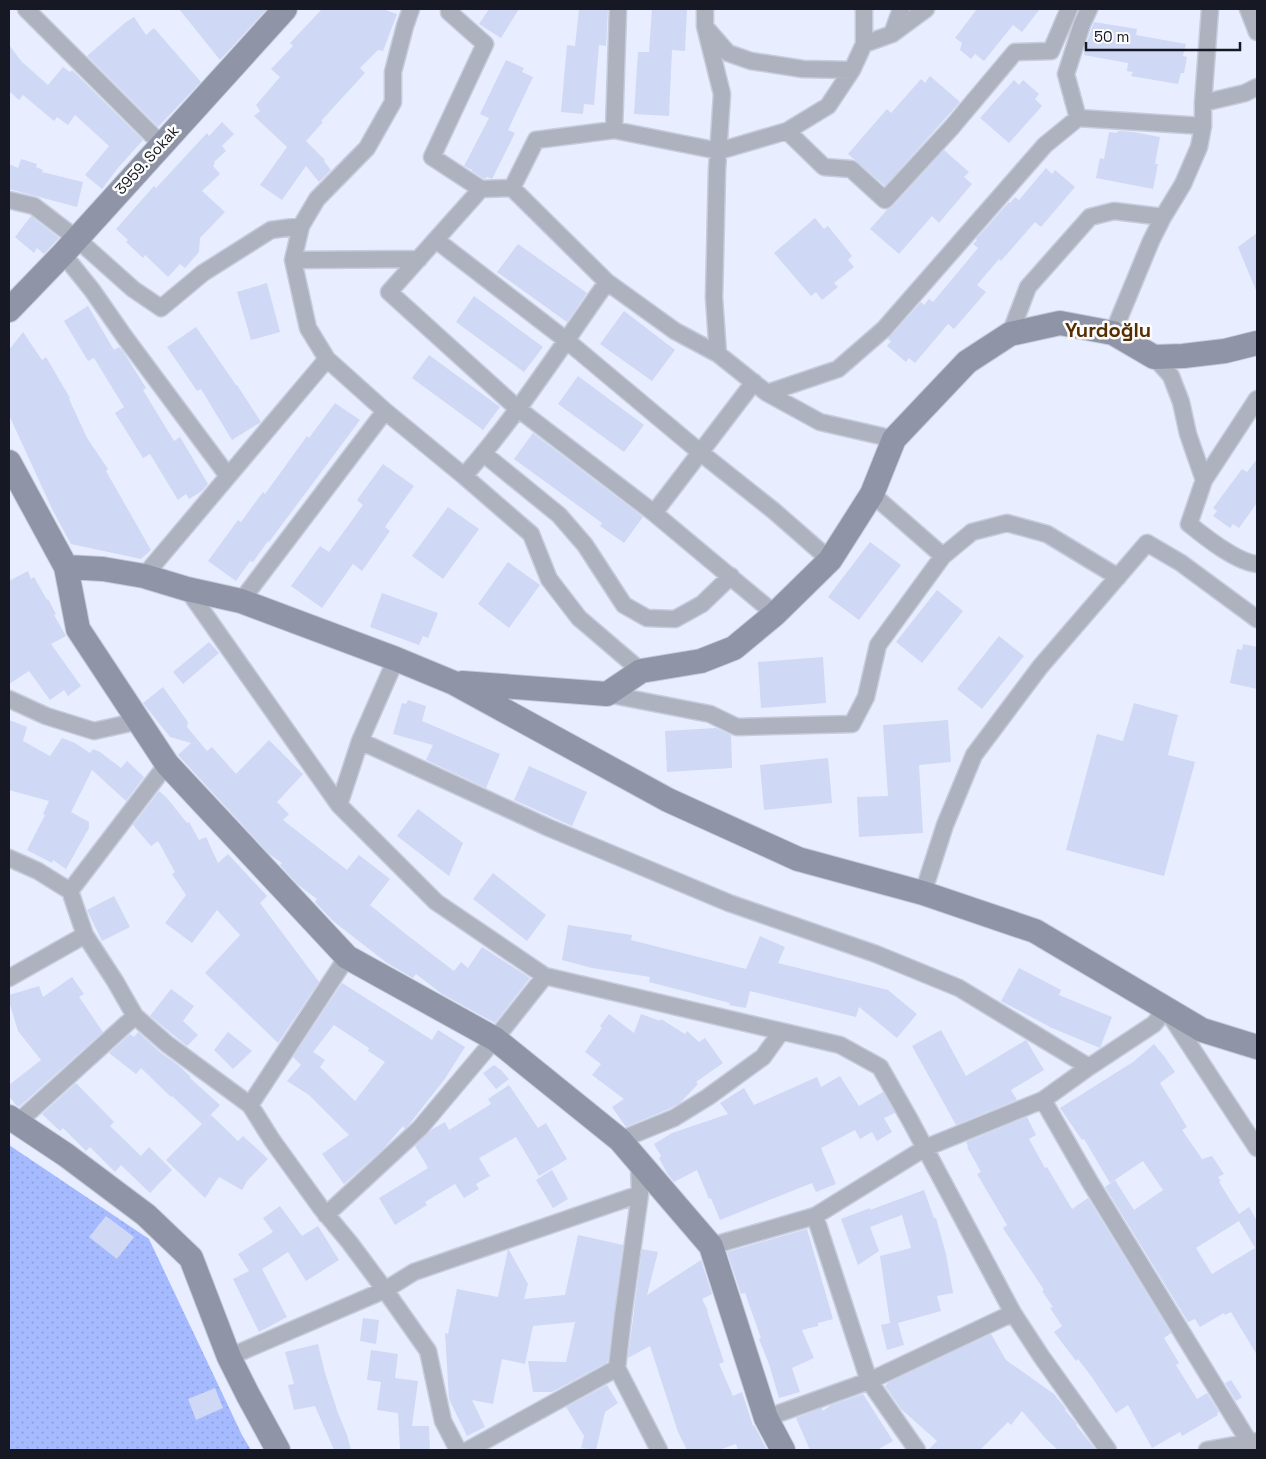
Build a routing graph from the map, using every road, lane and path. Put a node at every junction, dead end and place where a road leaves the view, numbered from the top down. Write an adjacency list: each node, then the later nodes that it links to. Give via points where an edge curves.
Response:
1 (26, 9): 25 (street)
2 (285, 9): 25 (street, 3959. Sokak)
3 (411, 9): 31 (street, via 393,72 393,102 367,148 317,199)
4 (452, 9): 28 (street, via 449,12 485,44 432,157)
5 (618, 9): 23 (street)
6 (705, 9): 14 (street)
7 (864, 9): 17 (street)
8 (901, 9): 16 (street)
9 (926, 9): 16 (street)
10 (1069, 9): 24 (street, via 1051,51 1015,52 885,200 851,169 824,168)
11 (1089, 9): 21 (street, via 1066,74)
12 (1210, 9): 20 (street)
13 (1248, 9): 15 (street)
14 (704, 26): 18 (street, via 728,52 751,61 802,69); 26 (street, via 722,94)
15 (1257, 32)
16 (892, 34): 17 (street)
17 (864, 44): 18 (street)
18 (852, 70): 24 (street, via 828,106)
19 (1257, 88): 20 (street, via 1245,94)
20 (1203, 103): 22 (street)
21 (1078, 118): 22 (street); 46 (street, via 1045,145 884,329 838,369)
22 (1203, 126): 30 (street, via 1199,147 1184,184)
23 (614, 130): 26 (street); 27 (street, via 536,140)
24 (787, 132): 26 (street)
25 (161, 144): 33 (street, 3959. Sokak)
26 (719, 151): 42 (street, via 714,298)
27 (512, 188): 28 (street); 36 (street)
28 (481, 190): 32 (street)
29 (9, 200): 33 (street, via 34,206)
30 (1163, 217): 38 (street); 39 (street, via 1114,211 1090,216 1028,287)
31 (301, 226): 33 (street, via 271,230 203,273 161,308); 35 (street)
32 (436, 240): 34 (street); 40 (street)
33 (70, 247): 37 (street, 3959. Sokak); 54 (street, via 92,290)
34 (418, 259): 35 (street); 48 (street, via 388,292)
35 (293, 260): 44 (street, via 308,328)
36 (607, 282): 40 (street); 42 (street, via 675,331)
37 (9, 310)
38 (1113, 333): 39 (street, via 1060,323); 43 (street)
39 (1010, 334): 50 (street, via 966,362)
40 (566, 340): 48 (street); 51 (street)
41 (1257, 343): 43 (street, via 1225,351)
42 (718, 354): 45 (street)
43 (1154, 357): 56 (street, via 1171,376)
44 (327, 359): 49 (street); 54 (street)
45 (754, 382): 46 (street); 51 (street)
46 (767, 393): 50 (street, via 820,422)
47 (1257, 399): 56 (street)
48 (518, 408): 52 (street); 58 (street)
49 (385, 412): 55 (street); 67 (street)
50 (894, 439): 57 (street)
51 (701, 453): 58 (street); 60 (street)
52 (484, 454): 55 (street); 64 (street, via 559,515 586,545 624,605 647,618 675,619 702,604)
53 (9, 462): 62 (street)
54 (228, 476): 63 (street)
55 (464, 476): 71 (street, via 532,534 549,579 579,618)
56 (1204, 480): 61 (street, via 1189,524 1212,542)
57 (872, 494): 59 (street); 60 (street)
58 (654, 514): 64 (street)
59 (943, 556): 65 (street, via 972,532 1007,523 1047,534); 73 (street, via 878,645 866,697 852,724 737,727 710,714)
60 (830, 560): 68 (street)
61 (1257, 564)
62 (66, 567): 63 (street); 75 (street, via 78,629)
63 (144, 576): 66 (street)
64 (731, 576): 68 (street)
65 (1118, 577): 69 (street, via 1147,543 1181,563); 81 (street, via 1040,667 974,755 945,825)
66 (188, 590): 67 (street); 78 (street)
67 (241, 601): 70 (street)
68 (776, 614): 71 (street, via 734,648 700,661)
69 (1257, 619)
70 (396, 659): 72 (street); 76 (street)
71 (641, 671): 73 (street)
72 (454, 683): 73 (street); 81 (street, via 668,800 798,859)
73 (606, 694)
74 (9, 699): 75 (street, via 46,716 94,731)
75 (138, 721): 77 (street)
76 (360, 741): 78 (street); 91 (street, via 547,827 730,903 876,954 959,988)
77 (167, 764): 80 (street); 83 (street)
78 (339, 805): 84 (street, via 436,902)
79 (9, 858): 80 (street)
80 (70, 891): 82 (street)
81 (923, 893): 86 (street, via 1035,931)
82 (84, 935): 85 (street); 87 (street)
83 (347, 956): 89 (street); 93 (street)
84 (545, 976): 88 (street); 89 (street)
85 (9, 978)
86 (1166, 1009): 90 (street, via 1202,1030); 91 (street, via 1154,1024); 97 (street)
87 (135, 1016): 93 (street, via 167,1044); 94 (street)
88 (781, 1032): 95 (street, via 763,1057 708,1097 674,1118); 96 (street, via 840,1044 880,1067)
89 (496, 1039): 95 (street); 100 (street, via 420,1128)
90 (1257, 1047)
91 (1089, 1067): 92 (street)
92 (1043, 1100): 96 (street); 109 (street, via 1090,1182)
93 (250, 1105): 100 (street)
94 (13, 1120): 105 (street, via 146,1215 190,1258)
95 (620, 1140): 98 (street)
96 (925, 1148): 101 (street); 104 (street)
97 (1257, 1148)
98 (639, 1163): 99 (street); 102 (street)
99 (640, 1194): 103 (street, via 414,1272); 106 (street)
100 (326, 1215): 103 (street)
101 (815, 1216): 102 (street); 107 (street)
102 (711, 1246): 108 (street)
103 (385, 1290): 105 (street); 111 (street, via 428,1351 443,1421)
104 (1013, 1313): 107 (street); 116 (street)
105 (229, 1357): 110 (street)
106 (617, 1368): 112 (street); 113 (street)
107 (869, 1381): 108 (street); 115 (street)
108 (766, 1418): 114 (street)
109 (1253, 1441): 117 (street)
110 (278, 1450)
111 (458, 1450)
112 (468, 1450)
113 (659, 1450)
114 (783, 1450)
115 (917, 1450)
116 (1108, 1450)
117 (1207, 1450)

